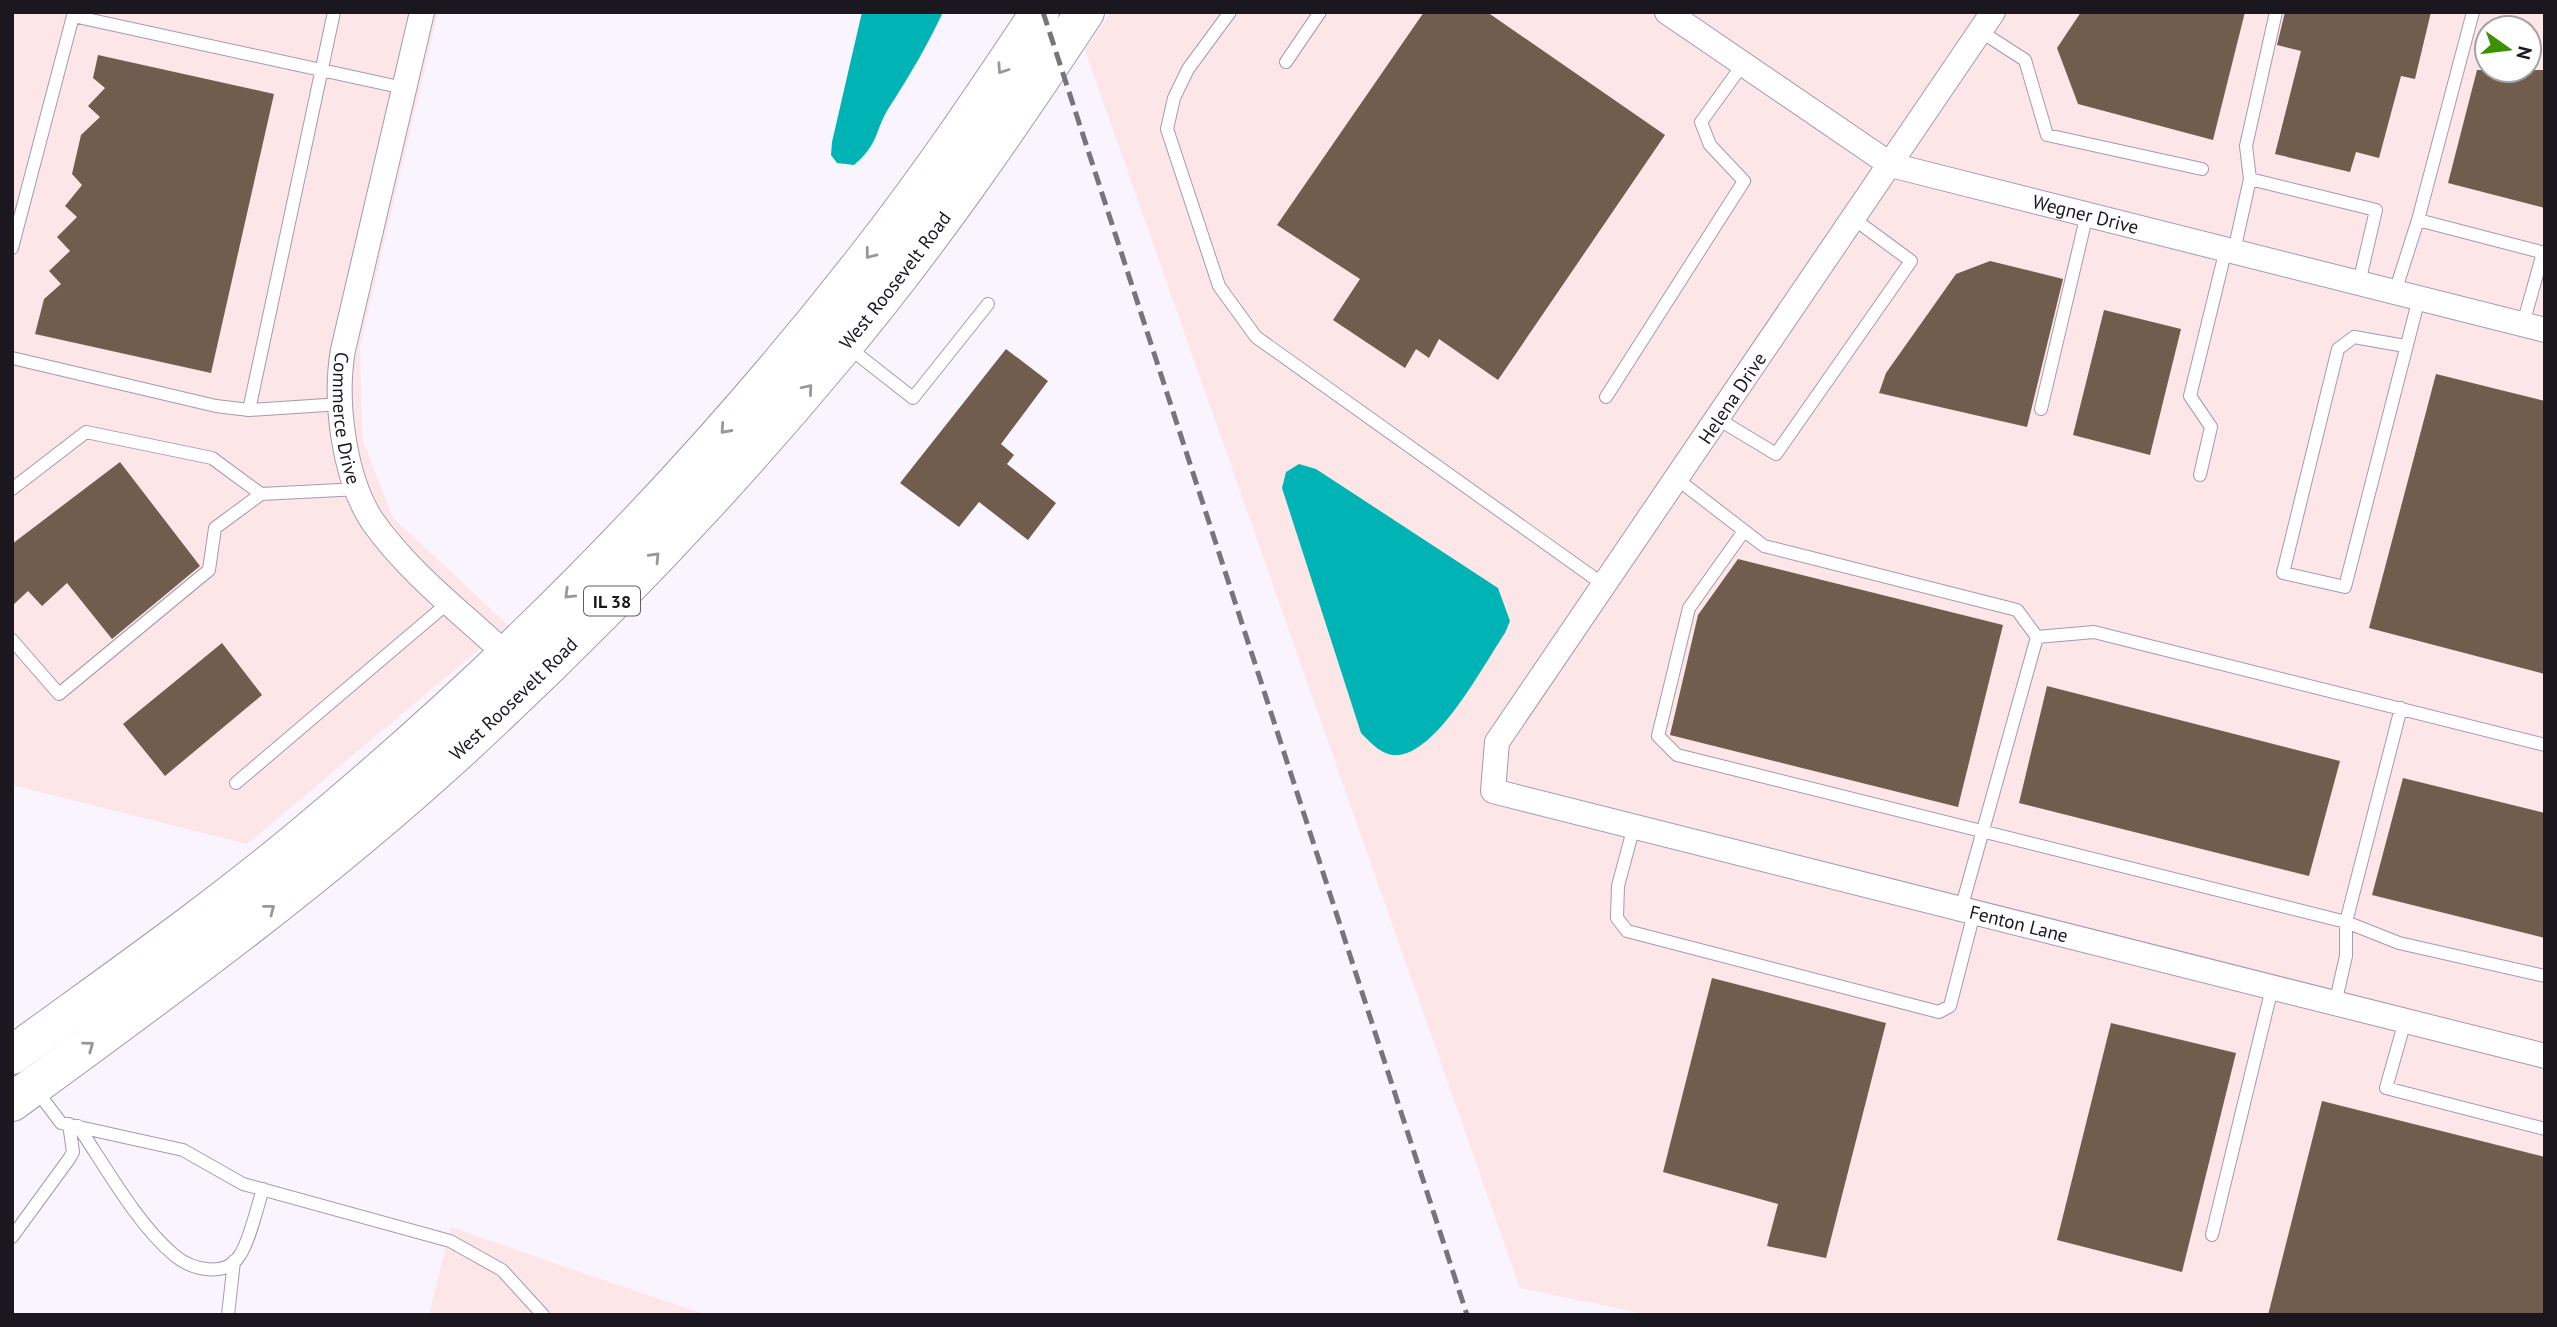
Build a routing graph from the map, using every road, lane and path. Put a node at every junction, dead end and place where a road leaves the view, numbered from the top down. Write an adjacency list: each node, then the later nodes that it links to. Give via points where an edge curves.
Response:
1 (334, 12): 13 (lane)
2 (422, 12): 14 (street, Commerce Drive)
3 (1041, 12): 46 (main road, West Roosevelt Road / IL 38, one-way to 46, via 907,205 806,333 602,562)
4 (1085, 12): 28 (main road, West Roosevelt Road / IL 38, via 973,175)
5 (1230, 12): 42 (lane, via 1188,69 1174,98 1167,130 1219,286 1256,337)
6 (1321, 12): 11 (lane)
7 (1667, 12): 12 (street, Wegner Drive)
8 (2276, 12): 17 (lane, via 2246,146)
9 (2473, 12): 20 (lane)
10 (1987, 22): 15 (street, Helena Drive); 16 (lane, via 2025,60 2047,135)
11 (1286, 62)
12 (1743, 64): 15 (street, Wegner Drive); 31 (lane, via 1701,122 1710,145 1744,181)
13 (320, 70): 14 (lane); 21 (lane, via 73,16); 34 (lane)
14 (404, 88): 32 (street, Commerce Drive, via 343,350)
15 (1891, 165): 18 (street, Wegner Drive); 19 (street, Helena Drive)
16 (2202, 169)
17 (2250, 179): 22 (lane); 24 (lane, via 2376,210)
18 (2087, 214): 22 (street, Wegner Drive); 33 (lane)
19 (1854, 219): 35 (street, Helena Drive); 35 (lane, via 1911,261 1776,454)
20 (2418, 220): 23 (lane); 25 (lane)
21 (12, 248)
22 (2230, 250): 24 (street, Wegner Drive); 36 (lane, via 2189,396 2211,427)
23 (2544, 253): 27 (lane)
24 (2359, 283): 25 (street, Wegner Drive)
25 (2407, 295): 27 (street, Wegner Drive); 29 (lane)
26 (988, 304): 28 (lane, via 913,398)
27 (2534, 327)
28 (845, 345): 46 (main road, West Roosevelt Road / IL 38, one-way to 28, via 711,499)
29 (2405, 346): 29 (lane, via 2354,337 2338,349 2283,573 2345,587)
30 (12, 358): 34 (lane)
31 (1606, 397)
32 (341, 404): 34 (lane); 39 (street, Commerce Drive, via 350,468)
33 (2041, 409)
34 (249, 411)
35 (1718, 419): 37 (street, Helena Drive)
36 (2200, 475)
37 (1677, 479): 41 (lane); 42 (street, Helena Drive)
38 (12, 489): 40 (lane, via 86,432 212,458)
39 (359, 489): 40 (lane); 43 (street, Commerce Drive, via 372,520 411,568)
40 (261, 494): 45 (lane, via 215,528 209,570 59,694)
41 (1744, 531): 44 (lane, via 1764,547 2017,610); 52 (lane, via 1689,608 1658,736 1677,755)
42 (1604, 585): 50 (street, Helena Drive, via 1497,742)
43 (449, 602): 46 (street, Commerce Drive); 49 (lane)
44 (2037, 637): 47 (lane, via 2094,632); 52 (lane)
45 (12, 640)
46 (520, 667): 59 (main road, West Roosevelt Road / IL 38, via 427,730 219,904); 61 (main road, West Roosevelt Road / IL 38, one-way to 46, via 334,858 454,754)
47 (2401, 708): 48 (lane); 54 (lane)
48 (2545, 744)
49 (236, 783)
50 (1493, 791): 51 (street, Fenton Lane)
51 (1634, 826): 53 (street, Fenton Lane); 53 (lane, via 1618,886 1617,918 1627,931 1939,1012 1951,1006)
52 (1983, 832): 53 (lane); 54 (lane)
53 (1968, 911): 56 (street, Fenton Lane)
54 (2346, 922): 55 (lane, via 2399,943); 57 (lane, via 2346,956)
55 (2545, 976)
56 (2272, 988): 57 (street, Fenton Lane); 65 (lane)
57 (2335, 1004): 58 (street, Fenton Lane)
58 (2405, 1021): 60 (street, Fenton Lane); 63 (lane, via 2386,1088)
59 (12, 1055)
60 (2545, 1056)
61 (23, 1094): 62 (lane, via 61,1123)
62 (74, 1125): 64 (lane, via 183,1150 243,1184); 66 (lane, via 69,1159); 67 (lane, via 175,1256 202,1269 226,1268)
63 (2545, 1129)
64 (263, 1189): 67 (lane, via 240,1256); 69 (lane, via 450,1241 502,1270)
65 (2212, 1235)
66 (12, 1237)
67 (234, 1261): 68 (lane)
68 (228, 1315)
69 (544, 1315)

